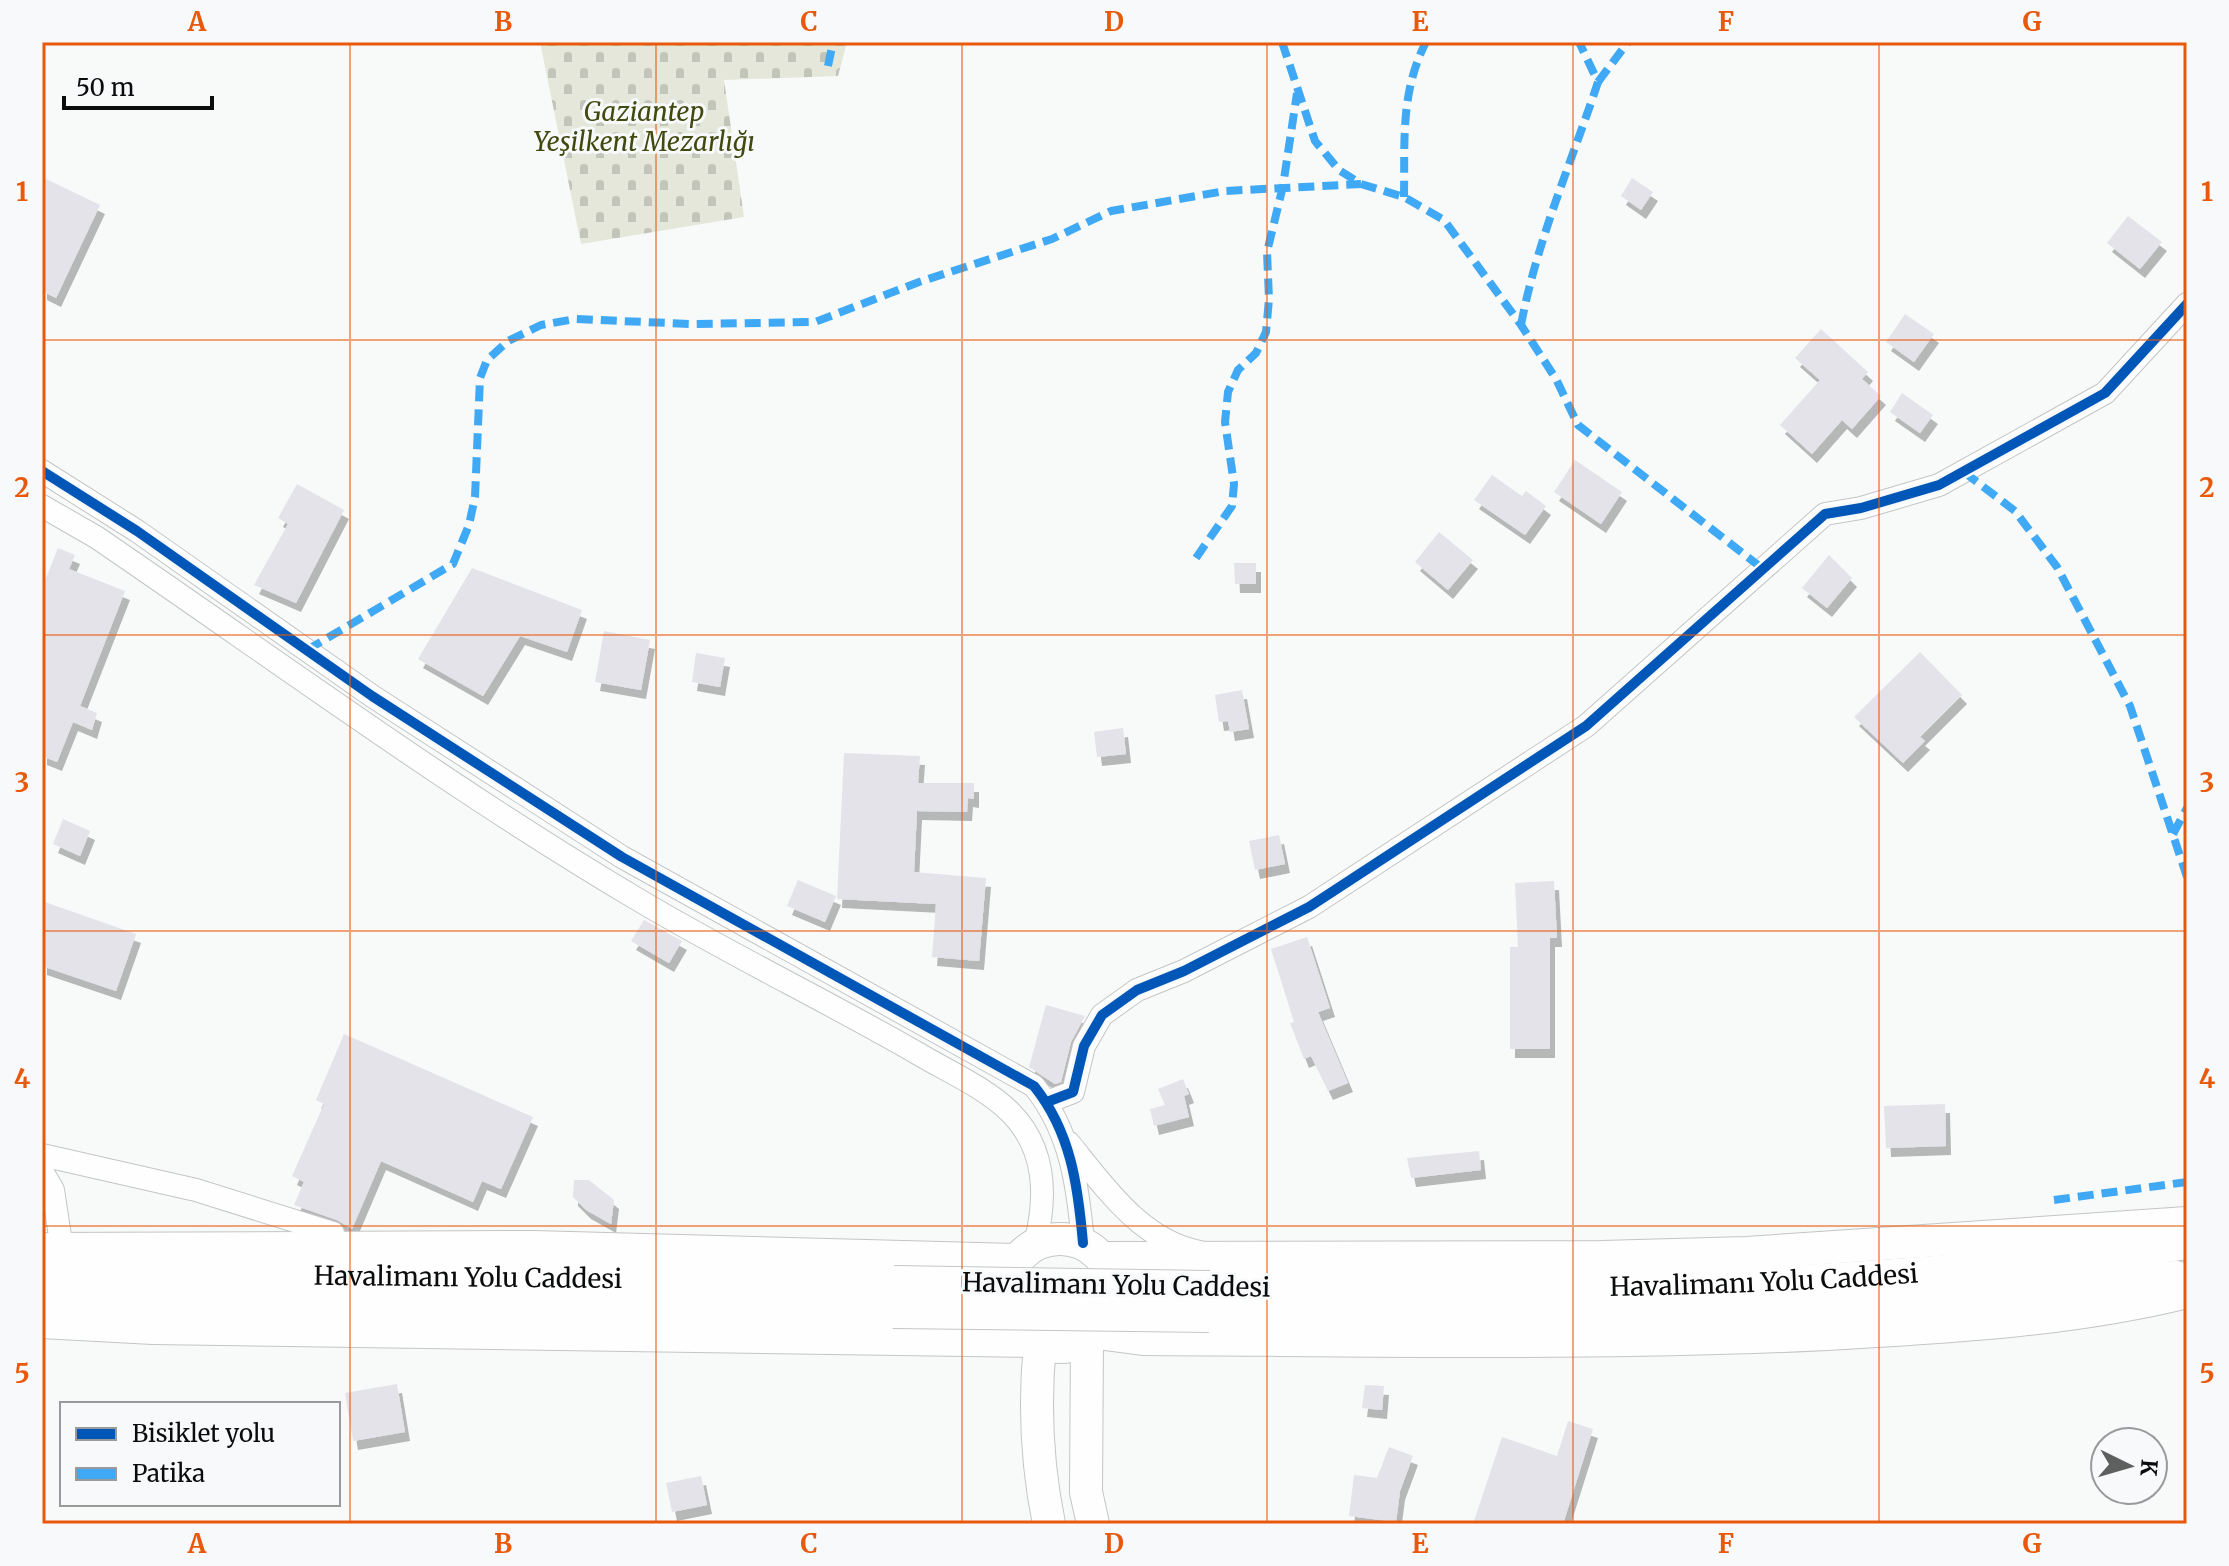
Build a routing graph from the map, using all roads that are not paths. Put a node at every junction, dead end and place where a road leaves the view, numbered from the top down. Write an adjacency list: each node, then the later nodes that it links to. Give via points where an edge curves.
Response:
1 (2187, 304): 4 (street, via 2105,393 1939,485 1825,514 1586,726 1309,907 1137,990 1102,1015 1084,1046 1073,1092)
2 (42, 471): 4 (street, via 372,696 622,857 1034,1086)
3 (42, 506): 12 (street, via 96,537 510,821 1010,1111 1032,1141 1041,1166 1044,1199)
4 (1047, 1102): 5 (street)
5 (1065, 1138): 11 (street); 13 (street, via 1133,1217 1186,1250)
6 (42, 1155): 9 (street, via 196,1190)
7 (42, 1171): 14 (street, via 53,1190)
8 (2187, 1223): 13 (highway, via 1747,1253)
9 (333, 1233)
10 (2187, 1243): 19 (highway, Havalimanı Yolu Caddesi, via 2101,1257 1776,1282)
11 (1092, 1251): 12 (highway, via 1060,1238); 13 (highway); 21 (highway, via 1114,1290 1110,1313)
12 (1026, 1252): 14 (highway, via 533,1247); 22 (highway, via 1006,1283 1007,1308 1020,1330)
13 (1220, 1256)
14 (49, 1257): 17 (highway, Havalimanı Yolu Caddesi)
15 (2187, 1275): 19 (highway, Havalimanı Yolu Caddesi, via 1760,1314 1616,1317)
16 (2187, 1292): 21 (highway, via 2045,1317 1802,1335 1584,1341)
17 (893, 1297): 18 (highway, Havalimanı Yolu Caddesi); 19 (highway, Havalimanı Yolu Caddesi, bridge)
18 (42, 1301)
19 (1210, 1301)
20 (42, 1322): 22 (highway)
21 (1092, 1337): 22 (highway, via 1065,1347); 24 (highway, via 1086,1492)
22 (1037, 1342): 23 (highway, via 1042,1490)
23 (1049, 1524)
24 (1093, 1524)

